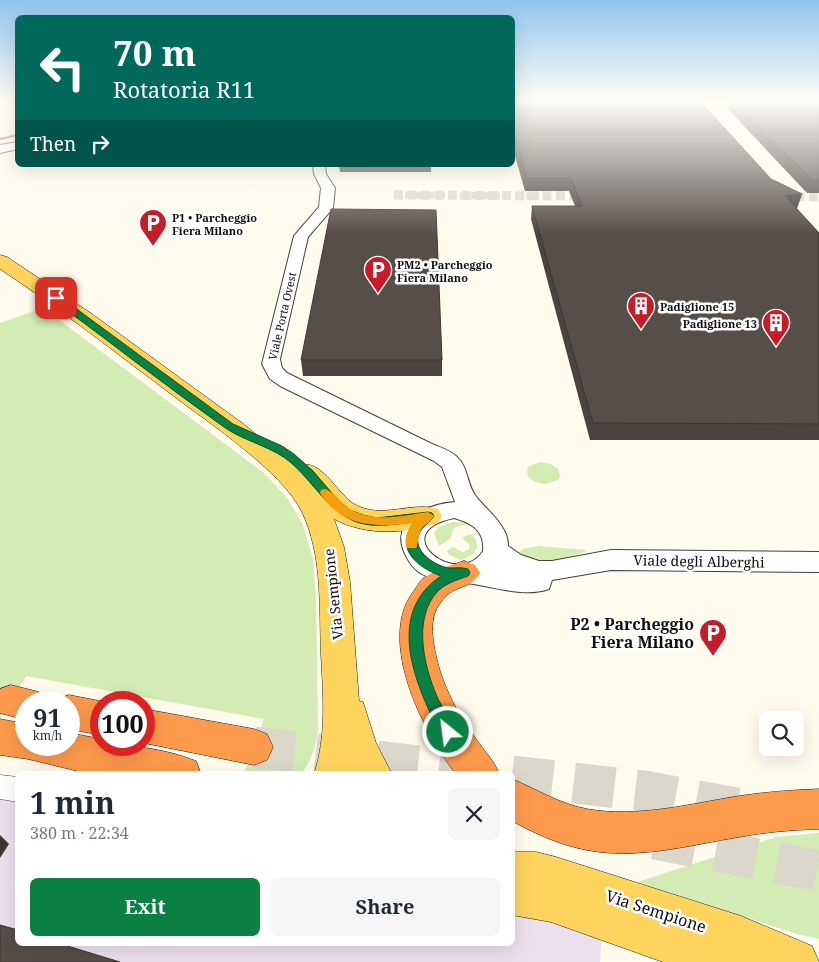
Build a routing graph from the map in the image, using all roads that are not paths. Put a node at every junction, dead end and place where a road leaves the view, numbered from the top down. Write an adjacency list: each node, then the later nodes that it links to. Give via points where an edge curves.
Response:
1 (15, 146): 2 (street)
2 (0, 149)
3 (320, 167): 6 (street, Viale Porta Ovest, via 328,188 326,208 302,236 271,365 275,374 291,384)
4 (0, 261): 5 (main road, Via Sempione, via 56,298)
5 (230, 426): 7 (main road, via 290,457 334,503 353,516 383,522); 13 (main road, Via Sempione, via 286,471 317,514 332,561)
6 (422, 448): 7 (street, Viale Porta Ovest, via 443,467 448,482 443,500); 8 (street, Viale Porta Ovest, via 451,463 463,496)
7 (428, 516): 8 (street, via 454,510); 12 (street, via 414,531 414,550 431,567)
8 (483, 520): 9 (street, via 495,533)
9 (496, 550): 11 (street, Viale degli Alberghi, via 513,563 539,572); 12 (street, via 485,564)
10 (819, 562): 11 (street, Viale degli Alberghi, via 611,560)
11 (580, 565): 12 (street, Viale degli Alberghi, via 550,580 533,583)
12 (464, 573): 22 (highway, via 445,579 427,595 419,611 416,644 423,676 437,712)
13 (339, 664): 20 (main road, Via Sempione, via 341,739); 21 (main road, Via Sempione, via 359,748)
14 (155, 728): 17 (highway)
15 (0, 737): 16 (highway)
16 (15, 740)
17 (254, 747)
18 (80, 753): 19 (highway)
19 (167, 771)
20 (334, 771)
21 (371, 771)
22 (477, 771)
23 (0, 787): 24 (street)
24 (15, 790)
25 (515, 801): 26 (highway, via 559,822 598,832 652,830 784,809)
26 (819, 809)
27 (515, 873): 30 (main road, Via Sempione, via 556,879 741,938)
28 (515, 894): 29 (main road, Via Sempione, via 550,900)
29 (728, 962)
30 (796, 962)

